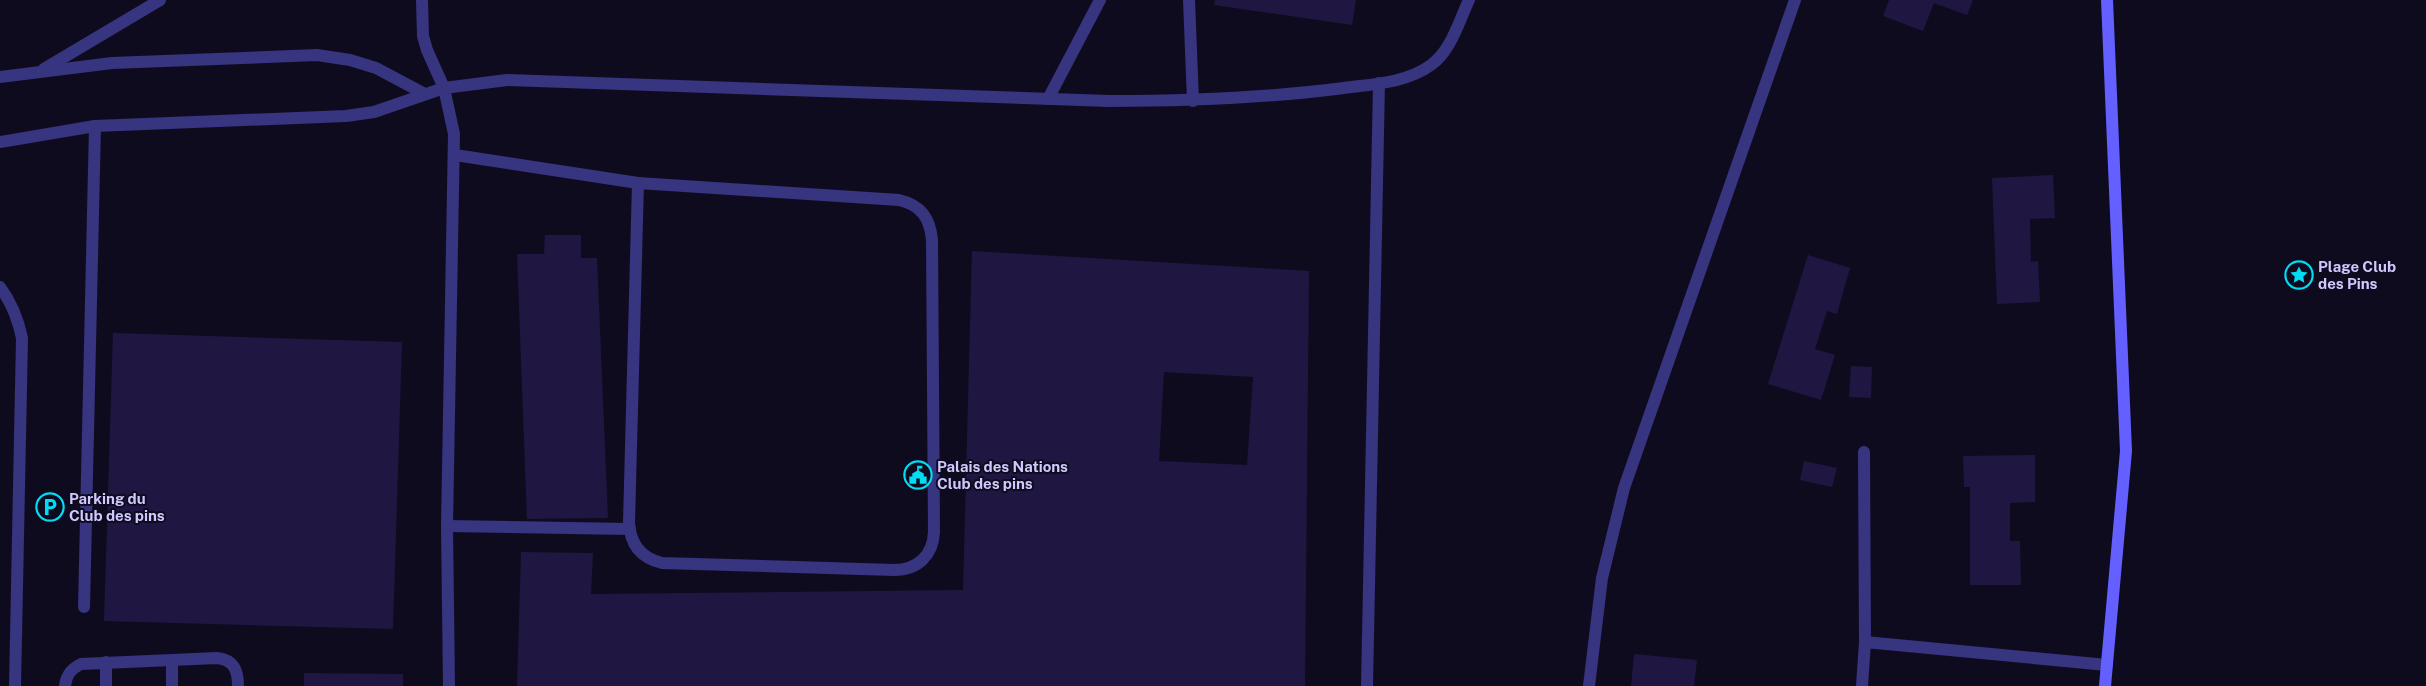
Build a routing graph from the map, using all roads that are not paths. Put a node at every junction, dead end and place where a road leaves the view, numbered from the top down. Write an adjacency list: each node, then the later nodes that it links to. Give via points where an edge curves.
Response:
1 (160, 0): 8 (street)
2 (422, 0): 11 (street, via 423,36)
3 (1100, 0): 13 (street)
4 (1190, 0): 14 (street)
5 (1469, 0): 10 (street, via 1446,49 1433,64 1416,74)
6 (1795, 0): 35 (street, via 1624,488 1602,578)
7 (2107, 0): 27 (main road, via 2126,451)
8 (40, 71): 9 (street); 12 (street, via 112,63 317,55 376,68)
9 (0, 77)
10 (1379, 83): 14 (street, via 1278,97); 34 (street)
11 (444, 88): 12 (street); 13 (street, via 507,80); 17 (street)
12 (425, 94): 15 (street, via 374,112 346,116)
13 (1048, 99): 14 (street)
14 (1193, 101)
15 (95, 126): 16 (street); 23 (street)
16 (0, 142)
17 (455, 155): 18 (street); 21 (street)
18 (638, 183): 22 (street); 22 (street, via 899,200 920,209 927,218 932,240 934,532 933,542 923,560 905,570 894,570 662,563 643,555 632,539)
19 (0, 287): 28 (street, via 11,303 22,338)
20 (1864, 452): 24 (street)
21 (447, 526): 22 (street); 33 (street)
22 (630, 529)
23 (84, 607)
24 (1865, 642): 27 (street); 36 (street)
25 (172, 660): 26 (street); 31 (street); 32 (street, via 225,659 237,670)
26 (106, 662): 29 (street, via 81,664 73,668); 30 (street)
27 (2107, 665): 37 (main road)
28 (15, 686)
29 (65, 686)
30 (106, 686)
31 (172, 686)
32 (238, 686)
33 (450, 686)
34 (1367, 686)
35 (1589, 686)
36 (1862, 686)
37 (2105, 686)

